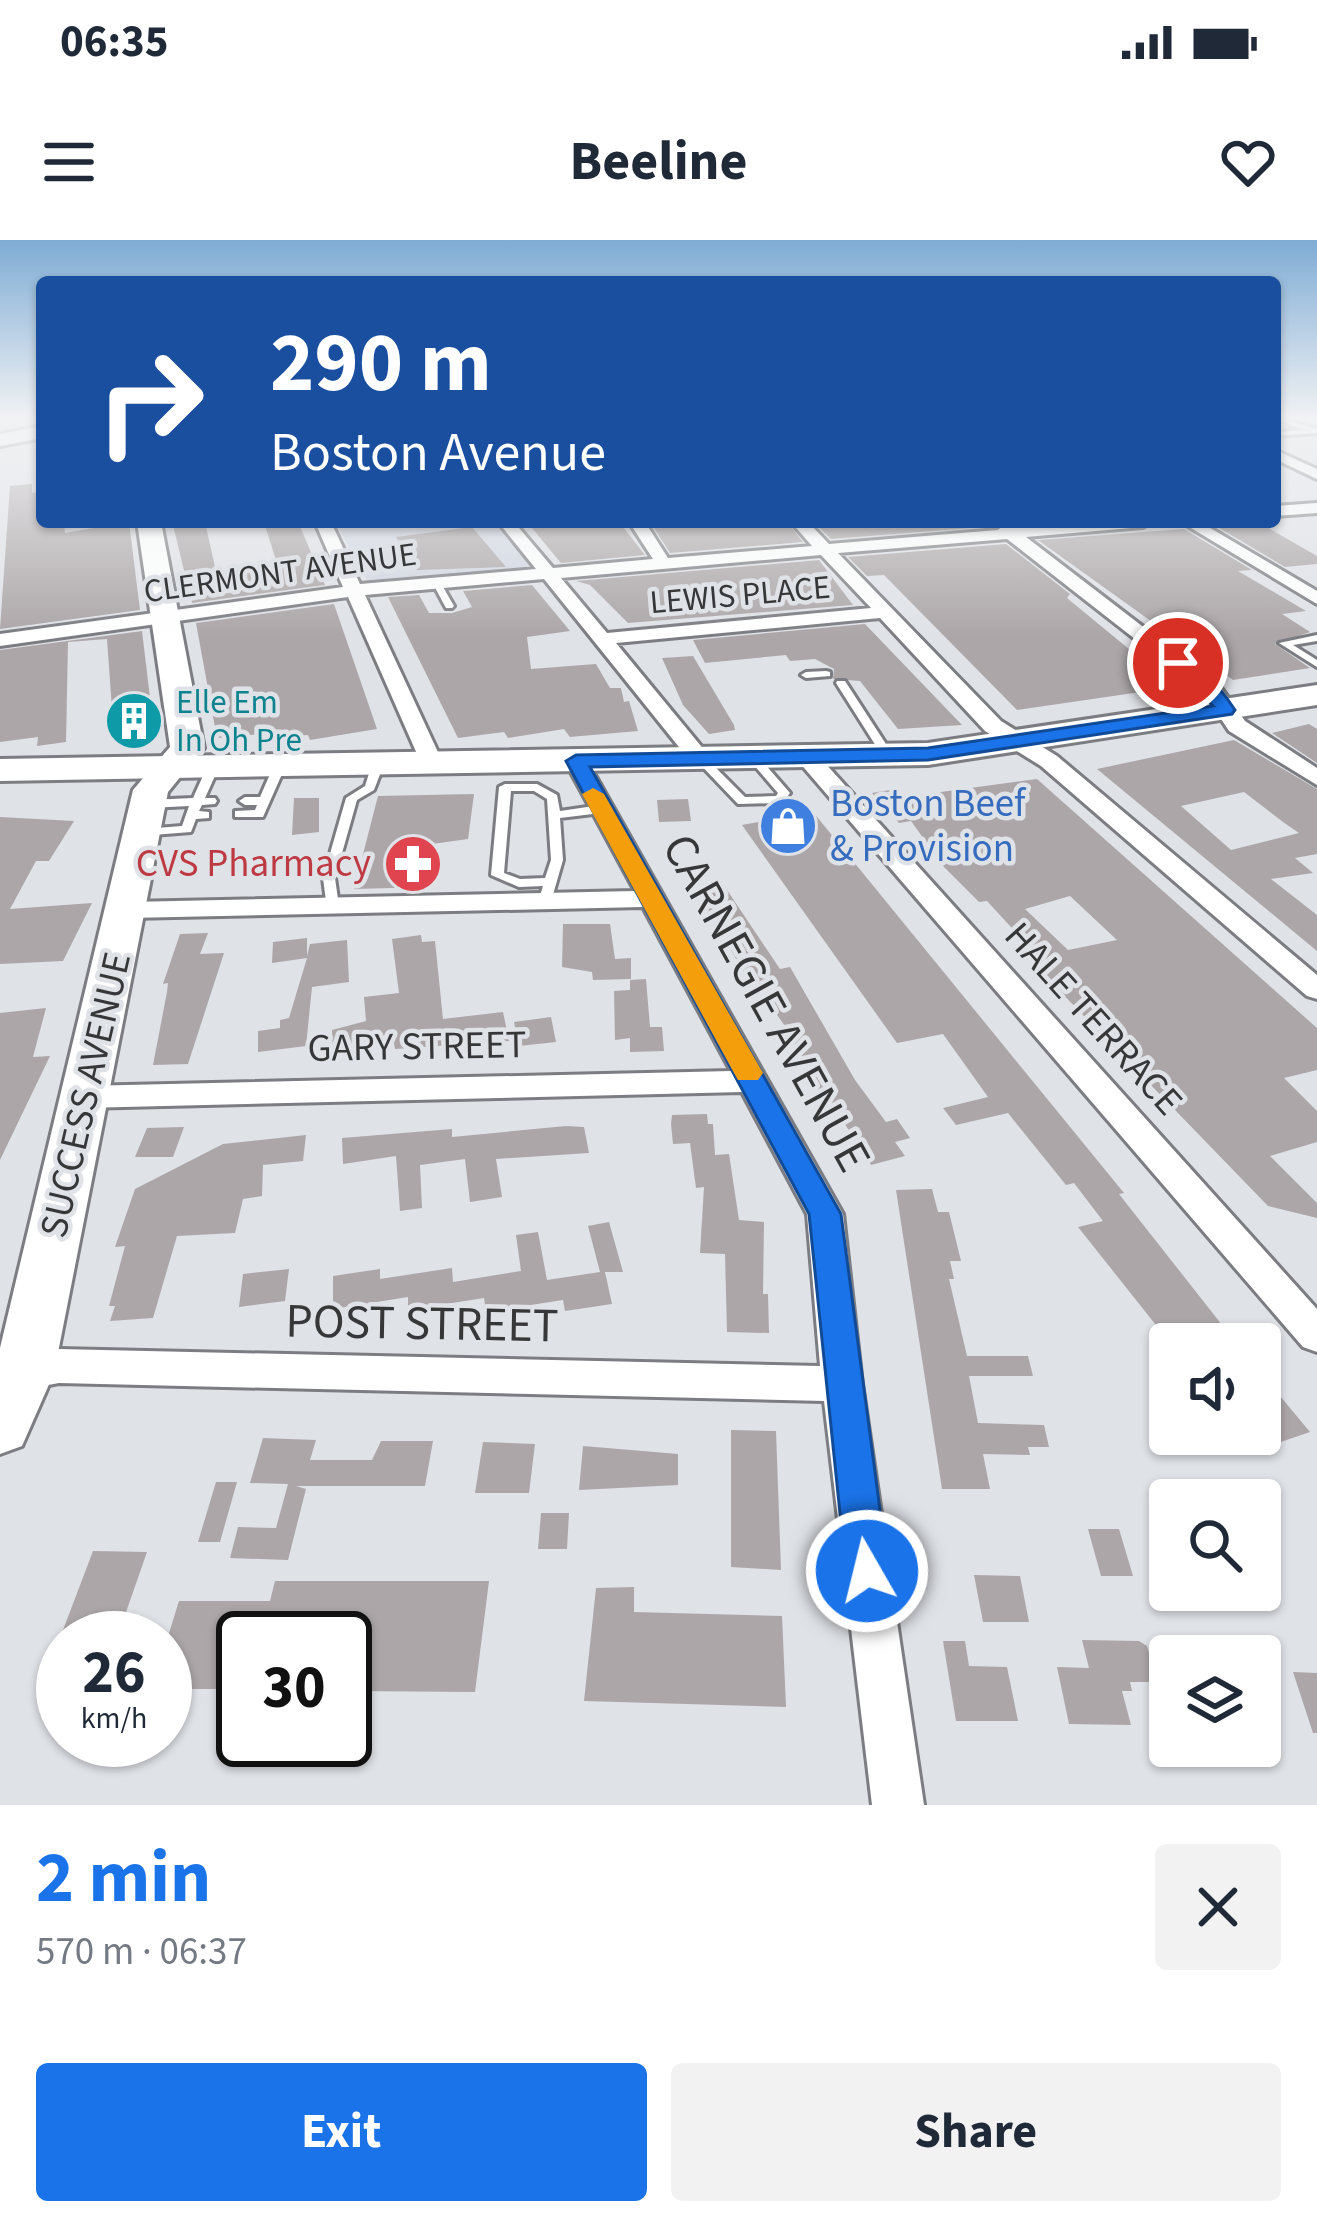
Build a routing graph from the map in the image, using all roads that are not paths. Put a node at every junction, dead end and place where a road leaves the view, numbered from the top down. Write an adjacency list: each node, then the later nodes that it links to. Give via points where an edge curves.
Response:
1 (1317, 508): 2 (street)
2 (1281, 511)
3 (149, 528): 18 (street, SUCCESS AVENUE)
4 (326, 528): 14 (street)
5 (511, 528): 12 (street)
6 (641, 528): 11 (street)
7 (805, 528): 10 (street)
8 (1003, 528): 10 (street, CLERMONT AVENUE); 27 (street, via 1212,689)
9 (1199, 528): 15 (street)
10 (824, 549): 11 (street, CLERMONT AVENUE); 17 (street)
11 (662, 561): 12 (street, CLERMONT AVENUE)
12 (545, 572): 13 (street, CLERMONT AVENUE); 20 (street)
13 (436, 583): 14 (street, CLERMONT AVENUE); 16 (lane)
14 (357, 590): 18 (street, CLERMONT AVENUE); 34 (street)
15 (1317, 598)
16 (448, 607)
17 (884, 612): 20 (street, LEWIS PLACE); 28 (street, via 994,727)
18 (165, 619): 21 (street, CLERMONT AVENUE); 40 (street, SUCCESS AVENUE, via 188,742)
19 (1317, 638): 22 (lane, via 1284,643)
20 (601, 639): 30 (street)
21 (0, 640)
22 (1317, 664)
23 (826, 674): 24 (lane)
24 (806, 676)
25 (841, 683): 29 (lane)
26 (1317, 695): 27 (main road)
27 (1225, 710): 28 (main road); 39 (street)
28 (1022, 744): 29 (main road); 48 (street)
29 (887, 755): 32 (main road)
30 (699, 757): 31 (main road); 31 (lane, via 742,801 779,799 780,785); 33 (main road)
31 (752, 757): 32 (main road)
32 (807, 757): 51 (street, HALE TERRACE)
33 (576, 761): 38 (main road); 42 (street, CARNEGIE AVENUE)
34 (432, 763): 35 (main road); 38 (main road)
35 (378, 764): 36 (main road); 46 (lane, via 370,788 352,798 329,878)
36 (280, 765): 40 (main road); 41 (lane, via 265,801)
37 (0, 770): 40 (main road)
38 (504, 775): 43 (lane, via 546,790); 44 (lane, via 497,875)
39 (1317, 778)
40 (185, 800): 47 (street, SUCCESS AVENUE)
41 (242, 808)
42 (601, 809): 43 (lane); 45 (street, CARNEGIE AVENUE)
43 (557, 815): 44 (lane, via 557,860)
44 (546, 892): 45 (street); 46 (street)
45 (649, 899): 49 (street, CARNEGIE AVENUE)
46 (332, 906): 47 (street)
47 (129, 910): 50 (street, SUCCESS AVENUE)
48 (1317, 990)
49 (753, 1082): 50 (street, GARY STREET); 53 (street, CARNEGIE AVENUE, via 825,1214)
50 (83, 1097): 52 (street, SUCCESS AVENUE)
51 (1317, 1336)
52 (12, 1375): 53 (street, POST STREET, via 58,1366); 54 (street, SUCCESS AVENUE)
53 (842, 1384): 55 (street, CARNEGIE AVENUE)
54 (0, 1426)
55 (898, 1805)

